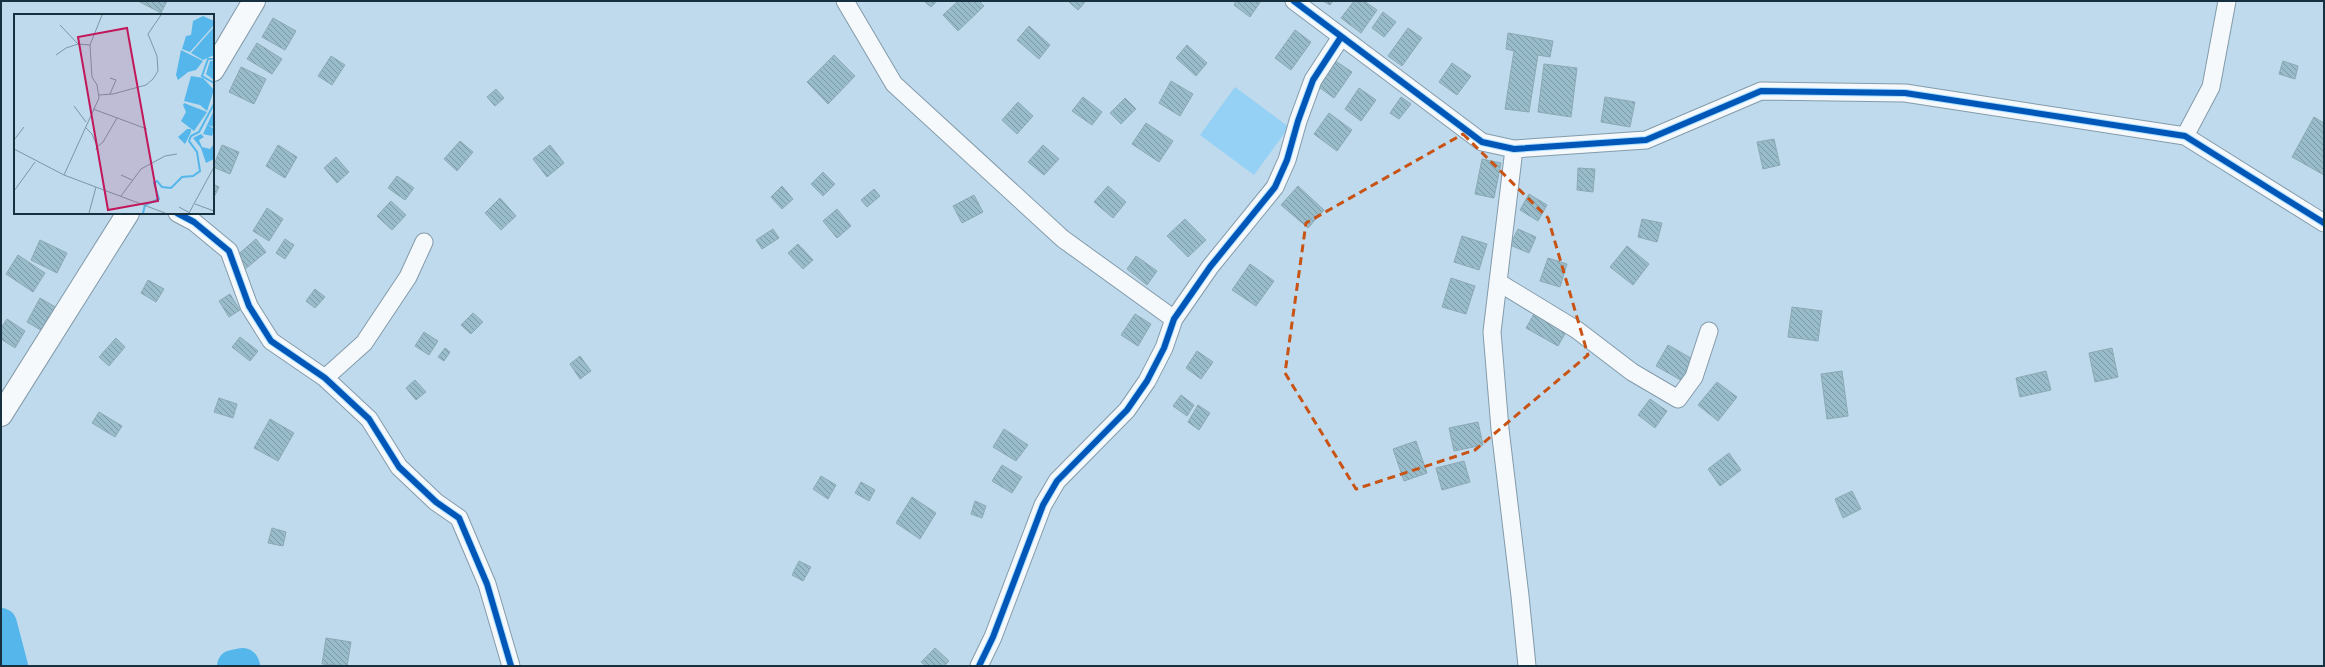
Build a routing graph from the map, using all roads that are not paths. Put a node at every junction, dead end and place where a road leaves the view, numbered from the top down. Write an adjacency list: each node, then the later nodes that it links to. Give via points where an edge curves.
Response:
1 (254, 1): 6 (main road)
2 (845, 1): 14 (street, via 894,84 1063,239)
3 (1294, 1): 5 (street)
4 (2227, 1): 7 (street, via 2211,87)
5 (1341, 37): 8 (street, via 1482,142); 14 (street, via 1313,80 1287,160 1275,187 1210,267)
6 (214, 68)
7 (2185, 136): 8 (street, via 1905,94 1761,91 1646,140); 11 (street)
8 (1514, 148): 13 (street)
9 (127, 214): 17 (main road)
10 (180, 214): 16 (street, via 194,222 229,251 249,306 271,341)
11 (2324, 223)
12 (424, 242): 16 (street, via 408,277 364,343)
13 (1498, 282): 15 (street, via 1577,330 1632,372 1678,399 1694,377); 20 (street, via 1493,339 1500,429)
14 (1174, 319): 19 (street, via 1164,348 1147,381 1127,410 1057,481 1043,506 993,637)
15 (1709, 331)
16 (325, 378): 18 (street, via 369,419 399,467 436,502 459,518 487,584)
17 (1, 415)
18 (511, 666)
19 (979, 666)
20 (1527, 666)

